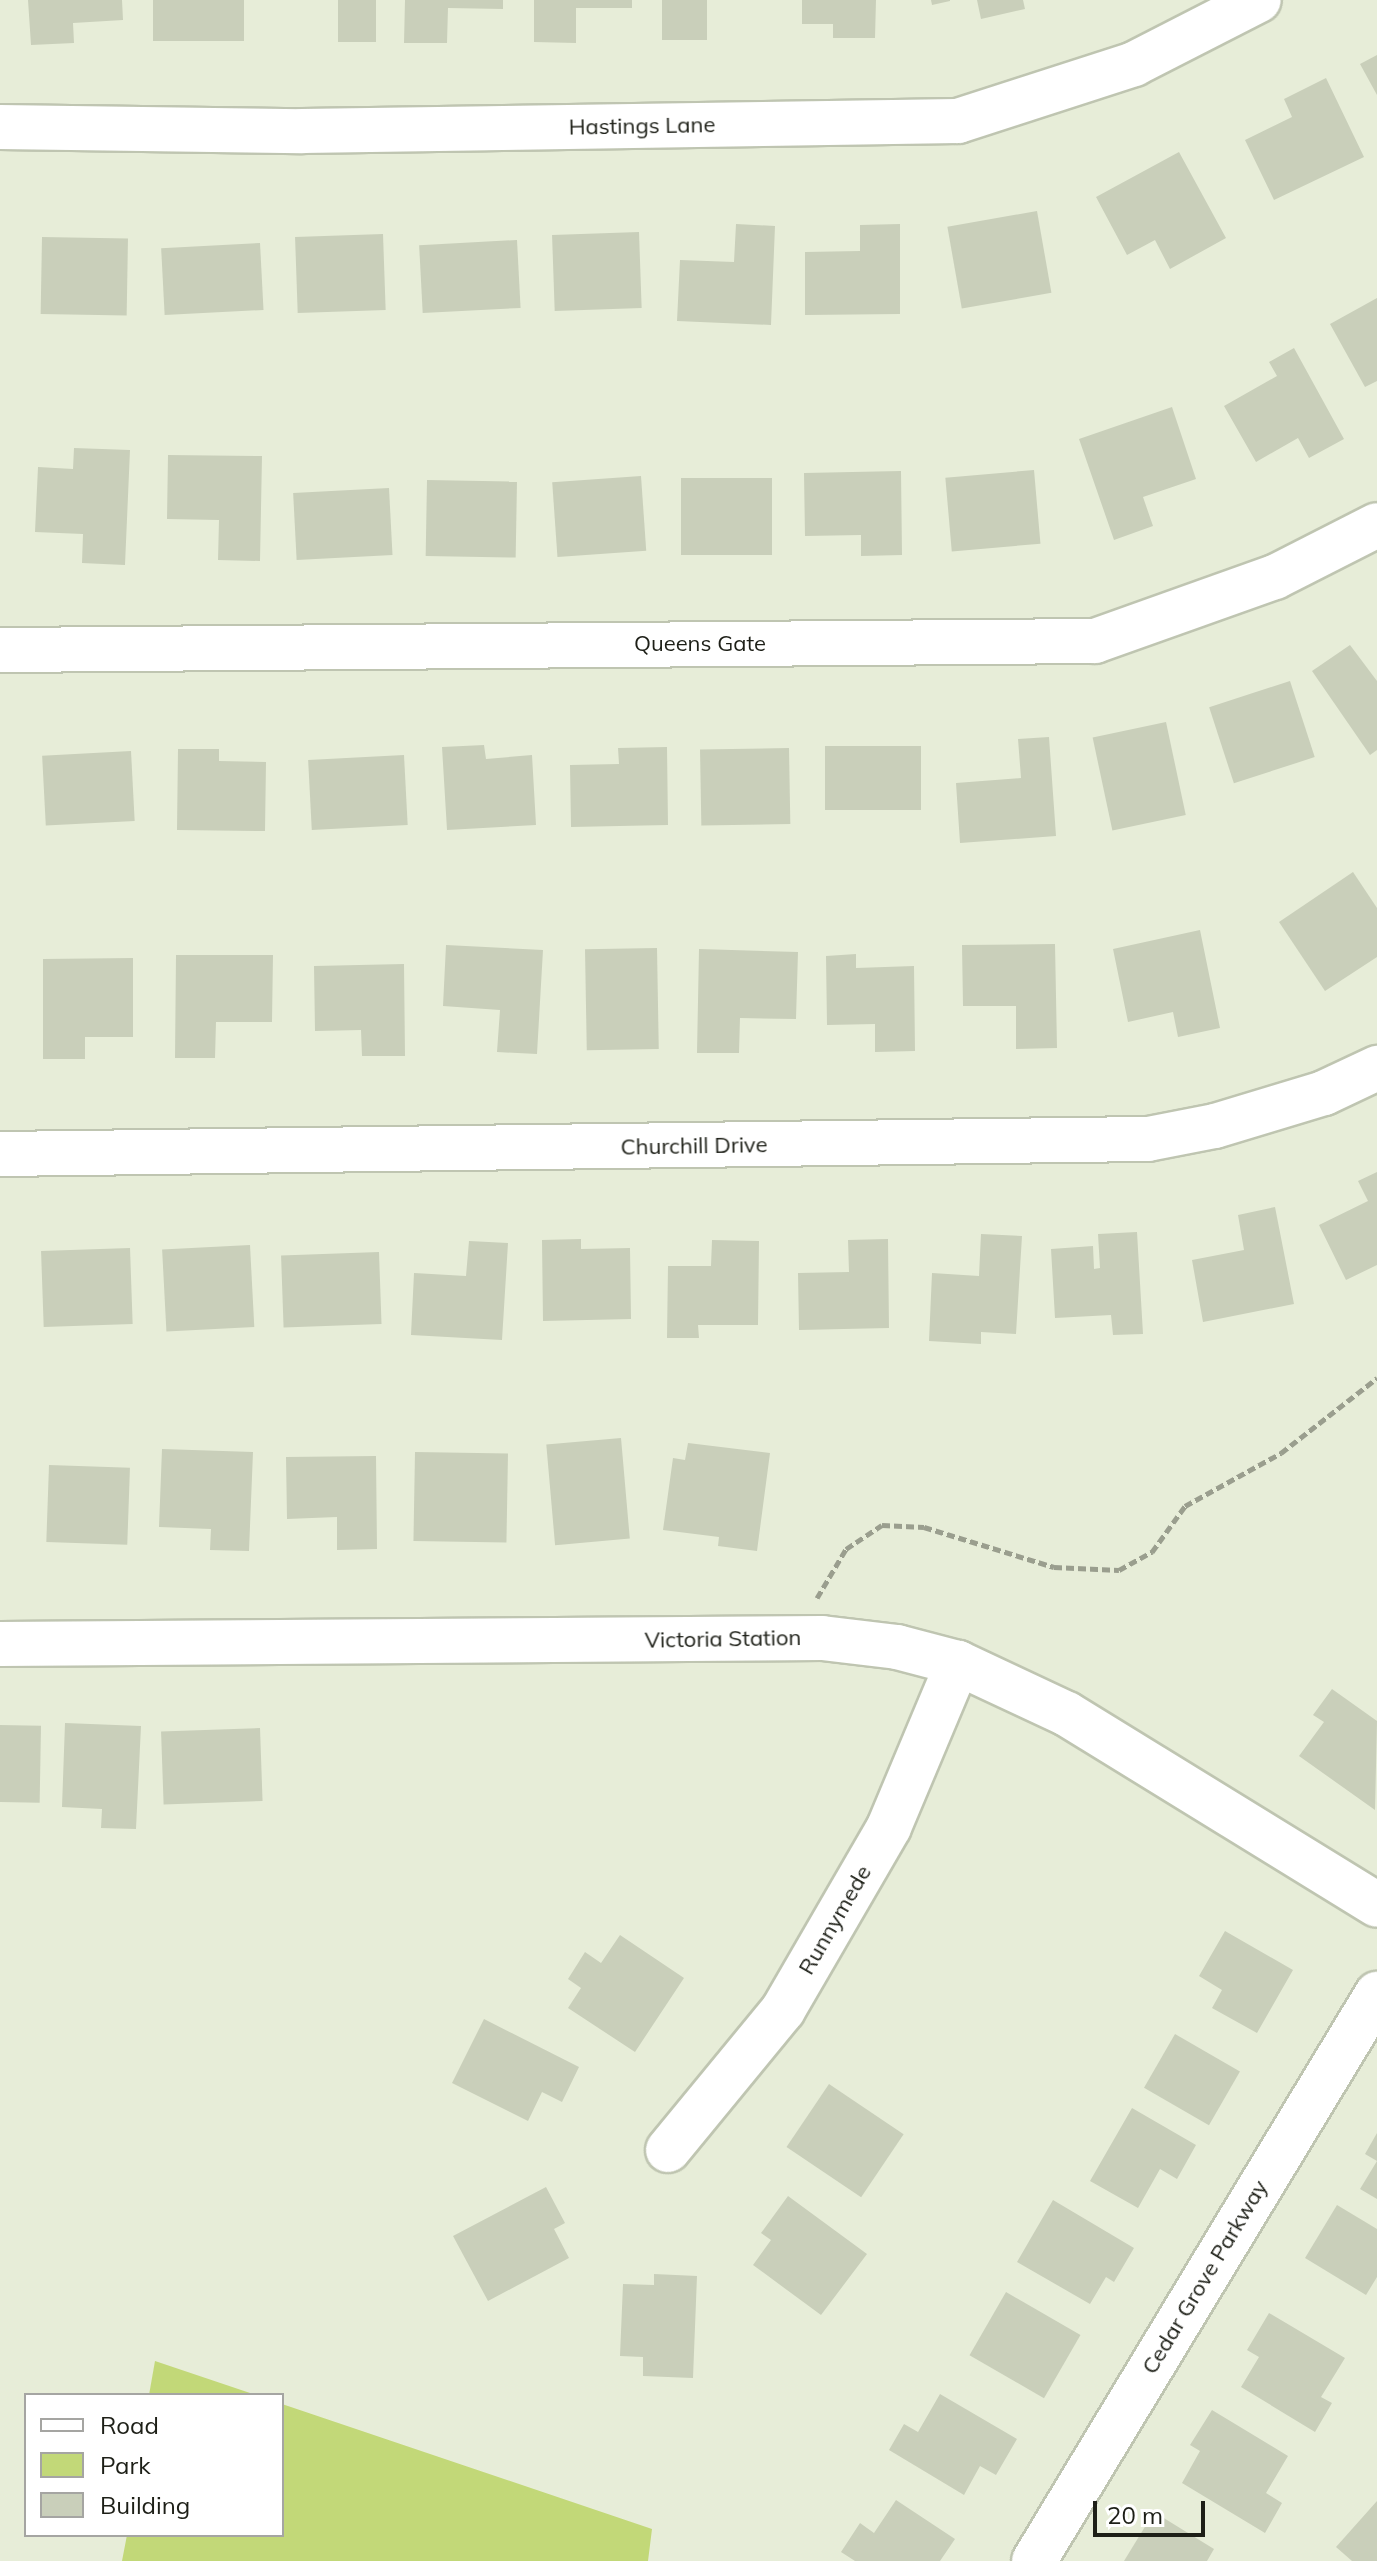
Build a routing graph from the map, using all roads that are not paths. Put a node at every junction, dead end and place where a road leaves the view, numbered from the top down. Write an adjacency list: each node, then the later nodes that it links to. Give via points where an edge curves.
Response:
1 (1259, 0): 2 (street, Hastings Lane, via 1134,64 958,121 302,131)
2 (0, 127)
3 (1377, 525): 4 (street, Queens Gate, via 1275,577 1095,641)
4 (0, 650)
5 (1377, 1068): 6 (street, Churchill Drive, via 1324,1093 1215,1126 1148,1139)
6 (0, 1154)
7 (0, 1644): 8 (street, Victoria Station, via 810,1638 897,1647)
8 (958, 1663): 9 (street, Victoria Station, via 1067,1714); 11 (street, Runnymede, via 889,1827 783,2010)
9 (1377, 1905)
10 (1377, 1994): 12 (street, Cedar Grove Parkway)
11 (668, 2150)
12 (1034, 2561)

